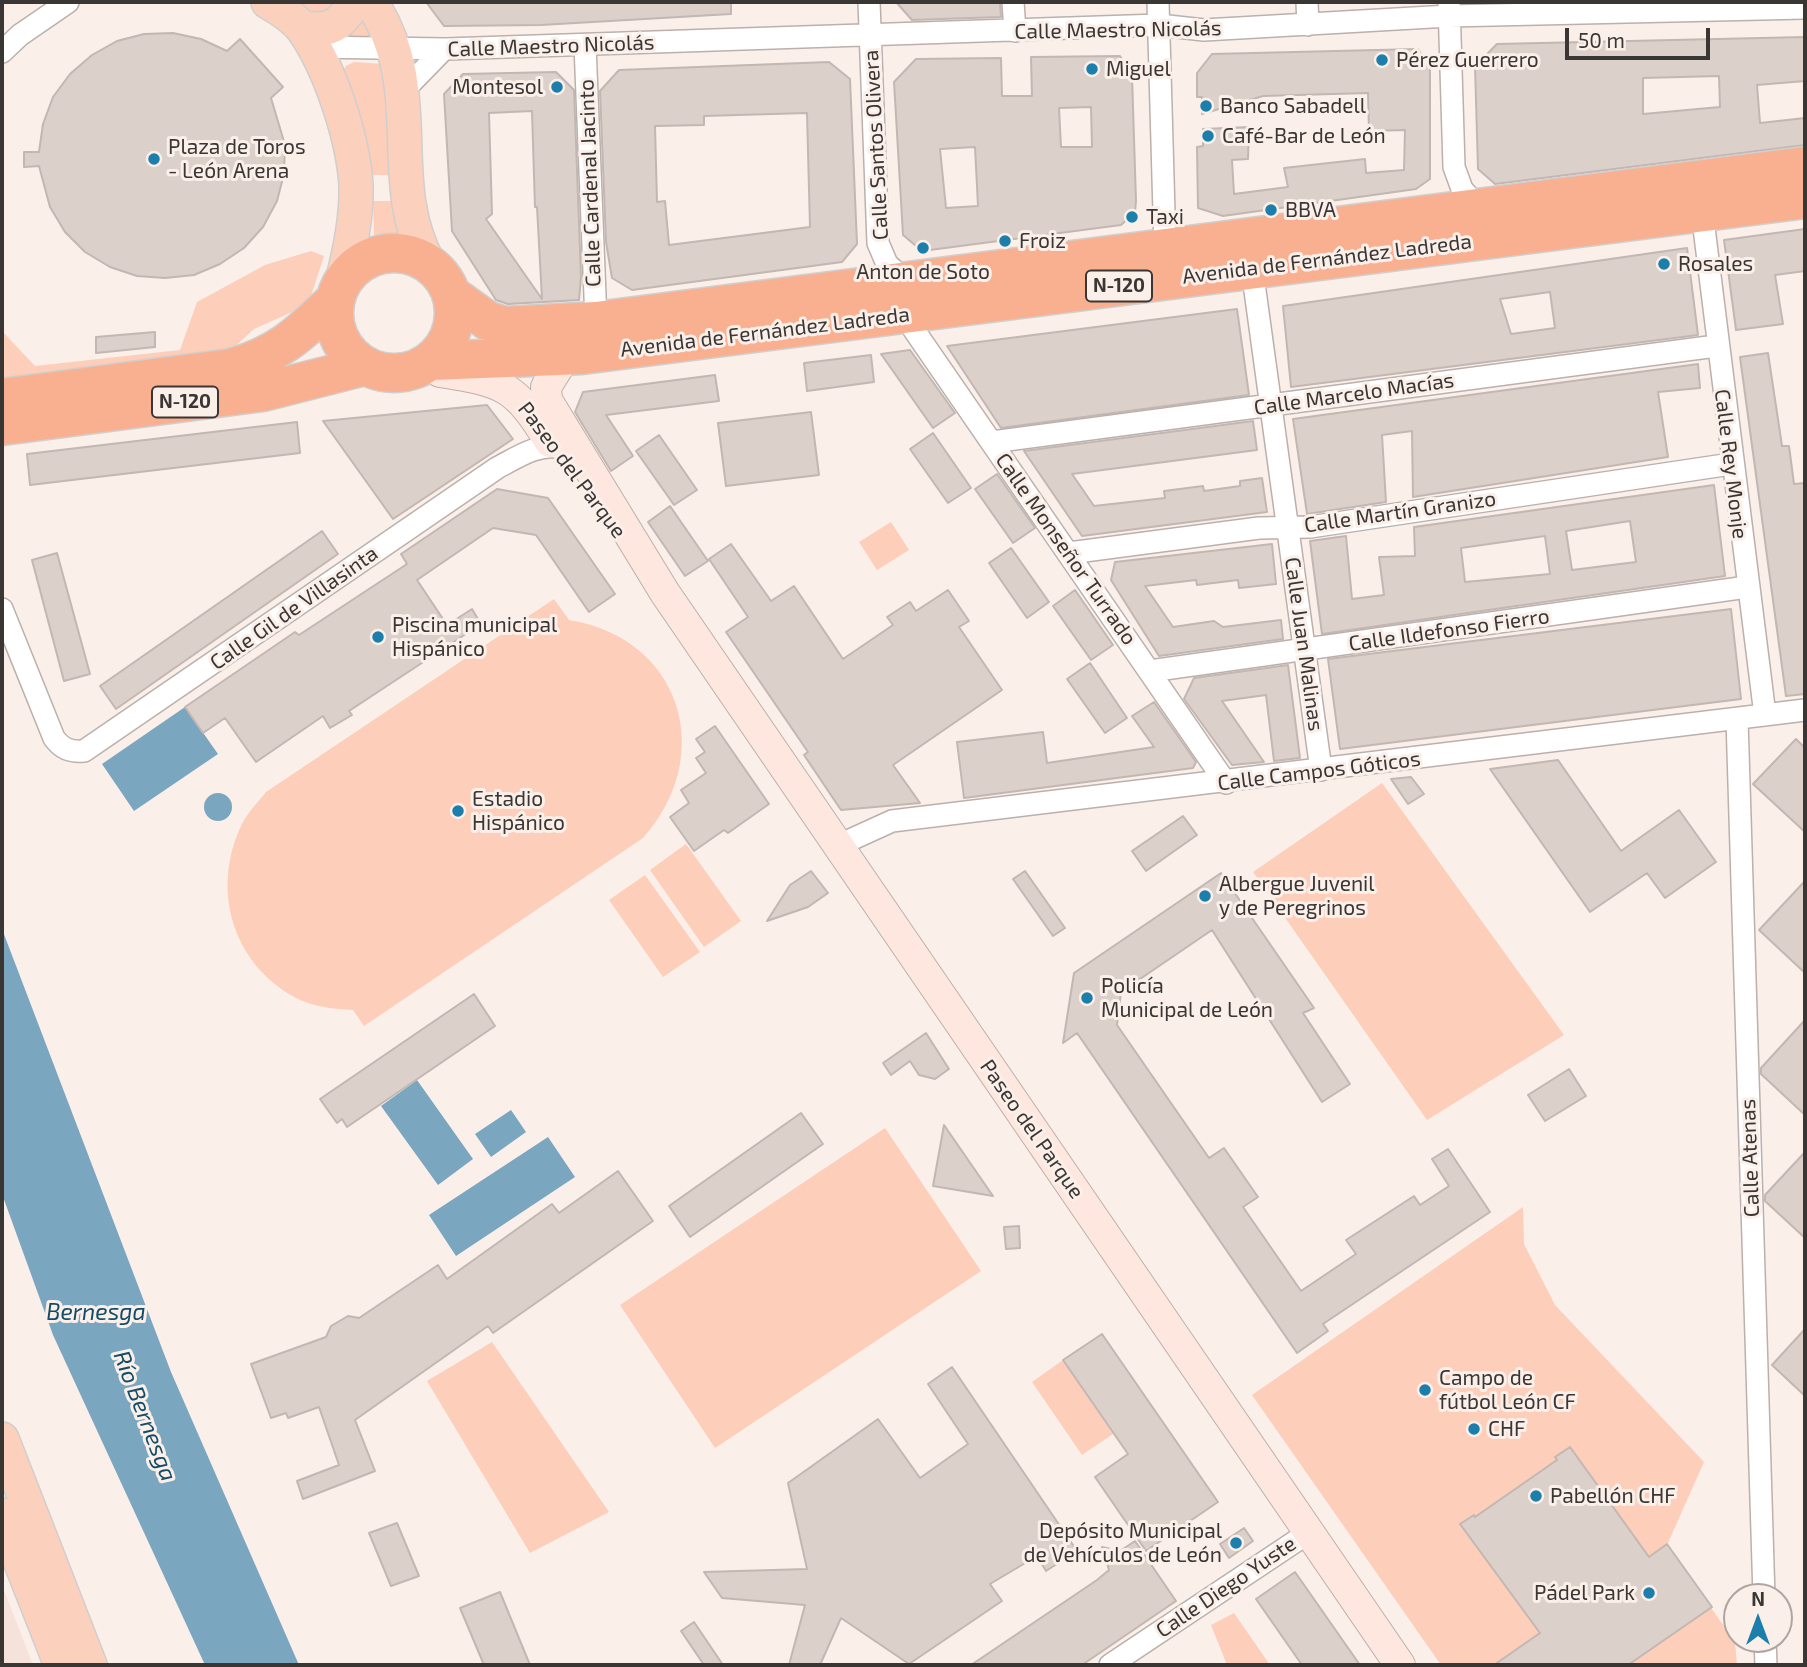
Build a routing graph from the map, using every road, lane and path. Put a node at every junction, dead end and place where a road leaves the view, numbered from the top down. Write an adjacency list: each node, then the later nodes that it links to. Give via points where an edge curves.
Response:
1 (68, 2): 19 (street)
2 (354, 2): 11 (main road, via 331,29 320,31)
3 (371, 2): 18 (main road)
4 (869, 2): 15 (street, Calle Santos Olivera)
5 (1013, 2): 14 (street)
6 (1158, 2): 12 (street)
7 (1307, 2): 13 (street)
8 (1656, 7): 9 (street, Calle Maestro Nicolás); 10 (street, Calle Maestro Nicolás)
9 (1805, 8)
10 (1449, 9): 13 (street, Calle Maestro Nicolás); 23 (street, via 1454,167 1462,189)
11 (290, 18): 18 (street, Calle Maestro Nicolás); 28 (main road, via 335,97 356,185 352,235)
12 (1159, 25): 13 (street, Calle Maestro Nicolás, via 1204,30); 14 (street, Calle Maestro Nicolás); 25 (street)
13 (1308, 25)
14 (1014, 31): 15 (street, Calle Maestro Nicolás)
15 (871, 34): 16 (street, Calle Maestro Nicolás); 30 (street, Calle Santos Olivera, via 878,243)
16 (585, 45): 17 (street, Calle Maestro Nicolás); 31 (street, Calle Cardenal Jacinto)
17 (437, 49): 18 (street, Calle Maestro Nicolás); 20 (street)
18 (396, 50): 20 (main road)
19 (2, 52)
20 (404, 90): 26 (main road, via 412,226)
21 (1805, 166): 23 (highway, Avenida de Fernández Ladreda / N-120)
22 (1805, 199): 24 (highway, Avenida de Fernández Ladreda / N-120)
23 (1478, 208): 25 (highway, Avenida de Fernández Ladreda / N-120)
24 (1702, 212): 27 (highway, Avenida de Fernández Ladreda / N-120); 32 (street, Calle Rey Monje)
25 (1165, 248): 30 (highway, Avenida de Fernández Ladreda / N-120)
26 (429, 264): 28 (highway, N-120, via 410,254 363,260); 29 (highway, N-120, via 444,278)
27 (1252, 269): 30 (highway, Avenida de Fernández Ladreda / N-120); 37 (street, Calle Juan Malinas)
28 (338, 292): 35 (highway, via 334,323 351,355); 36 (highway, N-120, via 294,340 243,365)
29 (453, 296): 31 (highway, Avenida de Fernández Ladreda / N-120, via 488,321 505,326); 34 (highway, via 451,333)
30 (906, 297): 31 (highway, Avenida de Fernández Ladreda / N-120); 33 (highway, Avenida de Fernández Ladreda / N-120); 39 (street, Calle Monseñor Turrado, via 914,330)
31 (596, 321)
32 (1716, 346): 37 (street, Calle Marcelo Macías); 41 (street, Calle Rey Monje)
33 (566, 355): 34 (highway, Avenida de Fernández Ladreda / N-120); 43 (street, Paseo del Parque, via 546,387 547,400)
34 (425, 365): 35 (highway, N-120, via 383,373); 40 (street, Paseo del Parque, via 502,384 534,416)
35 (365, 366): 38 (highway, N-120, via 263,392)
36 (2, 398)
37 (1270, 405): 39 (street, Calle Marcelo Macías); 42 (street, Calle Juan Malinas)
38 (2, 426)
39 (992, 442): 44 (street, Calle Monseñor Turrado)
40 (553, 446): 43 (street, via 574,457); 46 (street, Paseo del Parque); 47 (street, Calle Gil de Villasinta, via 520,455 497,468 84,751 72,752 54,738)
41 (1731, 464): 42 (street, Calle Martín Granizo, via 1310,527); 45 (street, Calle Rey Monje)
42 (1287, 526): 44 (street, Calle Martín Granizo); 48 (street, Calle Juan Malinas)
43 (630, 535): 46 (street, Paseo del Parque)
44 (1069, 554): 49 (street, Calle Monseñor Turrado)
45 (1747, 587): 48 (street, Calle Ildefonso Fierro); 51 (street, Calle Rey Monje)
46 (665, 593): 55 (street, Paseo del Parque)
47 (2, 609)
48 (1306, 649): 49 (street, Calle Ildefonso Fierro); 53 (street, Calle Juan Malinas)
49 (1150, 671): 54 (street, Calle Monseñor Turrado)
50 (1805, 710): 51 (street, Calle Campos Góticos)
51 (1765, 715): 52 (street, Calle Campos Góticos)
52 (1737, 719): 53 (street, Calle Campos Góticos); 59 (street, Calle Atenas)
53 (1321, 770): 54 (street, Calle Campos Góticos)
54 (1226, 783): 55 (street, Calle Campos Góticos, via 892,821)
55 (837, 846): 58 (street, Paseo del Parque)
56 (2, 1439): 61 (main road)
57 (2, 1515): 60 (main road)
58 (1308, 1533): 62 (street, Calle Diego Yuste); 63 (street, Paseo del Parque)
59 (1764, 1583)
60 (61, 1665)
61 (90, 1665)
62 (1110, 1665)
63 (1400, 1665)

